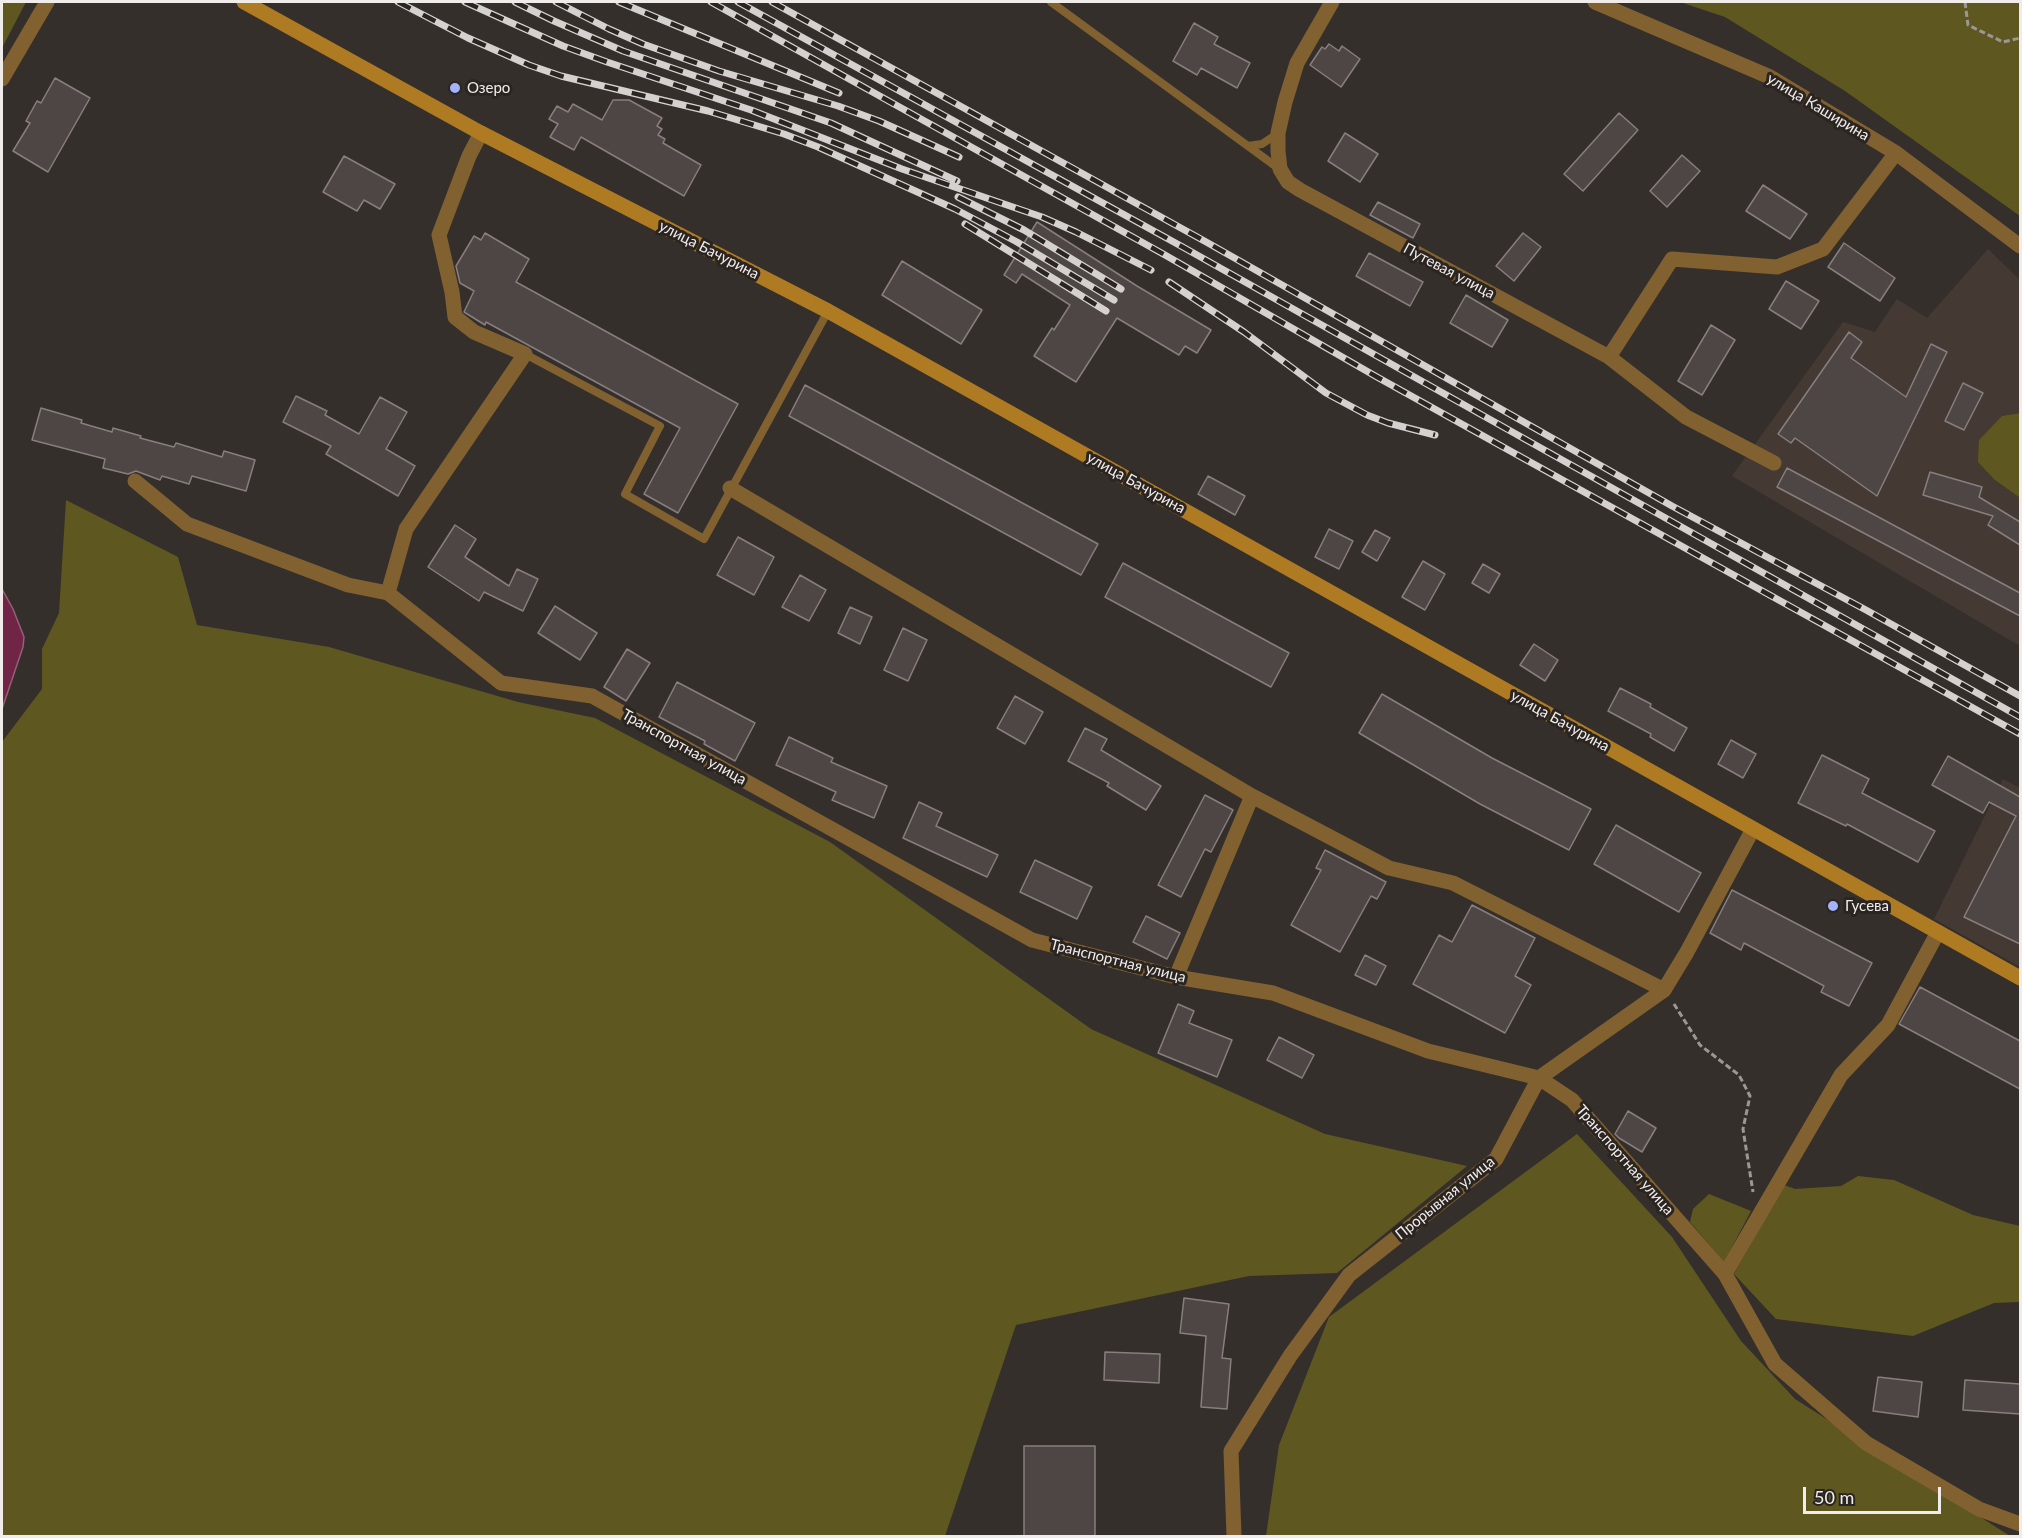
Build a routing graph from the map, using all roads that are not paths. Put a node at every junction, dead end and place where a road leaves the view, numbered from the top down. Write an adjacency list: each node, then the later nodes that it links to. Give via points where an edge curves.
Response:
1 (47, 2): 6 (street)
2 (244, 2): 7 (street, улица Бачурина)
3 (1052, 2): 9 (lane)
4 (1332, 2): 8 (street, via 1297,63)
5 (1595, 2): 10 (street, улица Каширина, via 1770,77)
6 (2, 79)
7 (481, 133): 13 (street, улица Бачурина); 14 (street, via 439,235 455,317 474,332)
8 (1278, 133): 9 (lane, via 1262,144); 11 (street)
9 (1248, 146): 11 (lane)
10 (1896, 153): 12 (street, улица Каширина); 15 (street, via 1823,249 1777,267 1672,259)
11 (1280, 169): 15 (street, Путевая улица, via 1288,182 1300,190)
12 (2020, 246)
13 (828, 311): 18 (lane); 21 (street, улица Бачурина)
14 (525, 354): 18 (lane, via 660,426 625,495 704,539); 19 (street, via 406,529)
15 (1609, 357): 16 (street, Путевая улица, via 1686,417)
16 (1774, 463)
17 (135, 481): 19 (street, Транспортная улица, via 187,524 348,585)
18 (730, 488): 20 (street)
19 (388, 593): 23 (street, Транспортная улица, via 501,683 592,696 1032,940)
20 (1252, 796): 23 (street); 25 (street, via 1389,868 1452,883)
21 (1754, 829): 22 (street, улица Бачурина); 25 (street, Прорывная улица)
22 (1938, 932): 24 (street, улица Бачурина); 27 (street, via 1888,1025 1841,1075)
23 (1176, 977): 26 (street, Транспортная улица, via 1273,993 1428,1051)
24 (2020, 978)
25 (1664, 990): 26 (street, Прорывная улица)
26 (1539, 1078): 27 (street, Транспортная улица, via 1572,1100); 29 (street, Прорывная улица, via 1496,1159 1349,1275 1290,1356 1231,1451)
27 (1725, 1274): 28 (street, Транспортная улица, via 1775,1364 1866,1443 1979,1509)
28 (2020, 1524)
29 (1234, 1536)

